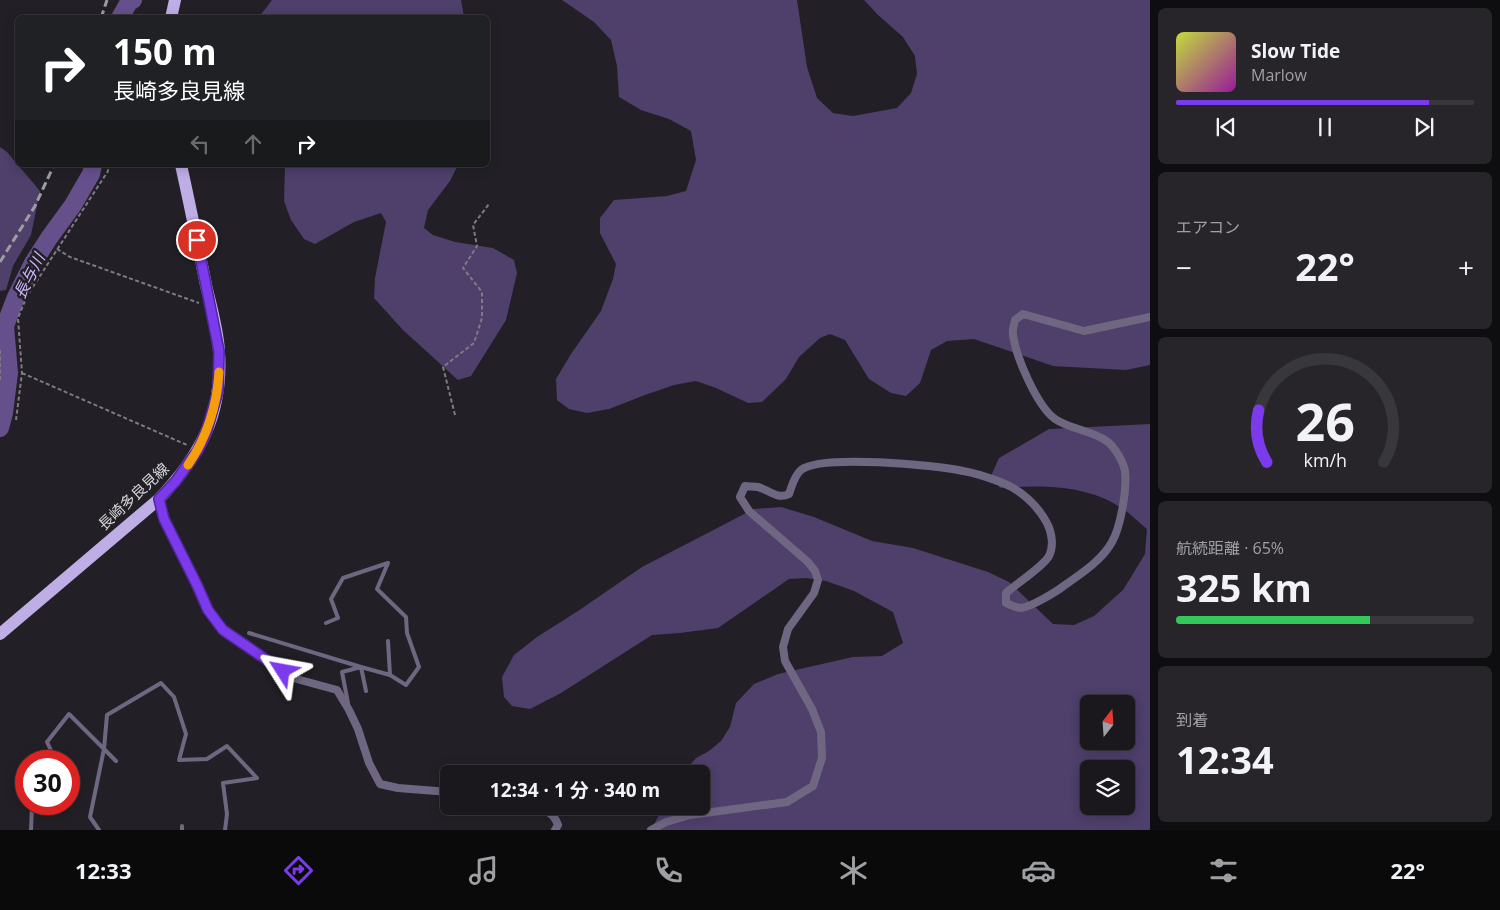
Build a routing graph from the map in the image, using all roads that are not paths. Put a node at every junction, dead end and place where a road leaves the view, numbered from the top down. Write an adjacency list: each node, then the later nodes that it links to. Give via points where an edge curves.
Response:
1 (175, 0): 2 (main road)
2 (172, 15)
3 (181, 167): 5 (main road, 長崎多良見線, via 219,351 218,391 198,450)
4 (1150, 317): 24 (street, via 1084,331 1023,314 1015,320 1012,334 1038,400 1054,418 1108,442 1119,455 1125,470 1123,502 1112,542 1093,565 1053,594 1025,607 1006,603 1006,593 1042,565 1050,555 1052,542 1043,515 1027,497 1004,483 963,471 901,463 847,462 819,464 801,470 785,496 746,486 740,497 749,511 808,562 818,580 814,593 788,629 783,647 785,661 821,732 822,758 813,786 787,802 690,815)
5 (159, 499): 8 (main road, 長崎多良見線); 13 (street, via 164,519 208,610 223,630 293,678 337,690)
6 (326, 623): 11 (lane, via 338,618 331,599 343,578 388,562 376,589 406,617 407,632 419,668 406,685)
7 (249, 633): 10 (lane)
8 (0, 634)
9 (388, 641): 11 (lane)
10 (361, 667): 11 (lane); 12 (lane); 13 (lane, via 342,672)
11 (390, 675)
12 (366, 692)
13 (349, 710): 17 (street, via 368,763 380,784)
14 (104, 749): 15 (lane, via 69,714 47,742); 16 (lane); 21 (lane, via 90,817); 22 (lane, via 108,715 161,683 174,697 186,734 178,760 207,759 227,746 258,778 223,783 227,814)
15 (51, 750)
16 (116, 761)
17 (440, 791)
18 (32, 815): 20 (lane)
19 (552, 815): 23 (street, via 558,825)
20 (31, 830)
21 (99, 830)
22 (225, 830)
23 (555, 830)
24 (651, 830)

